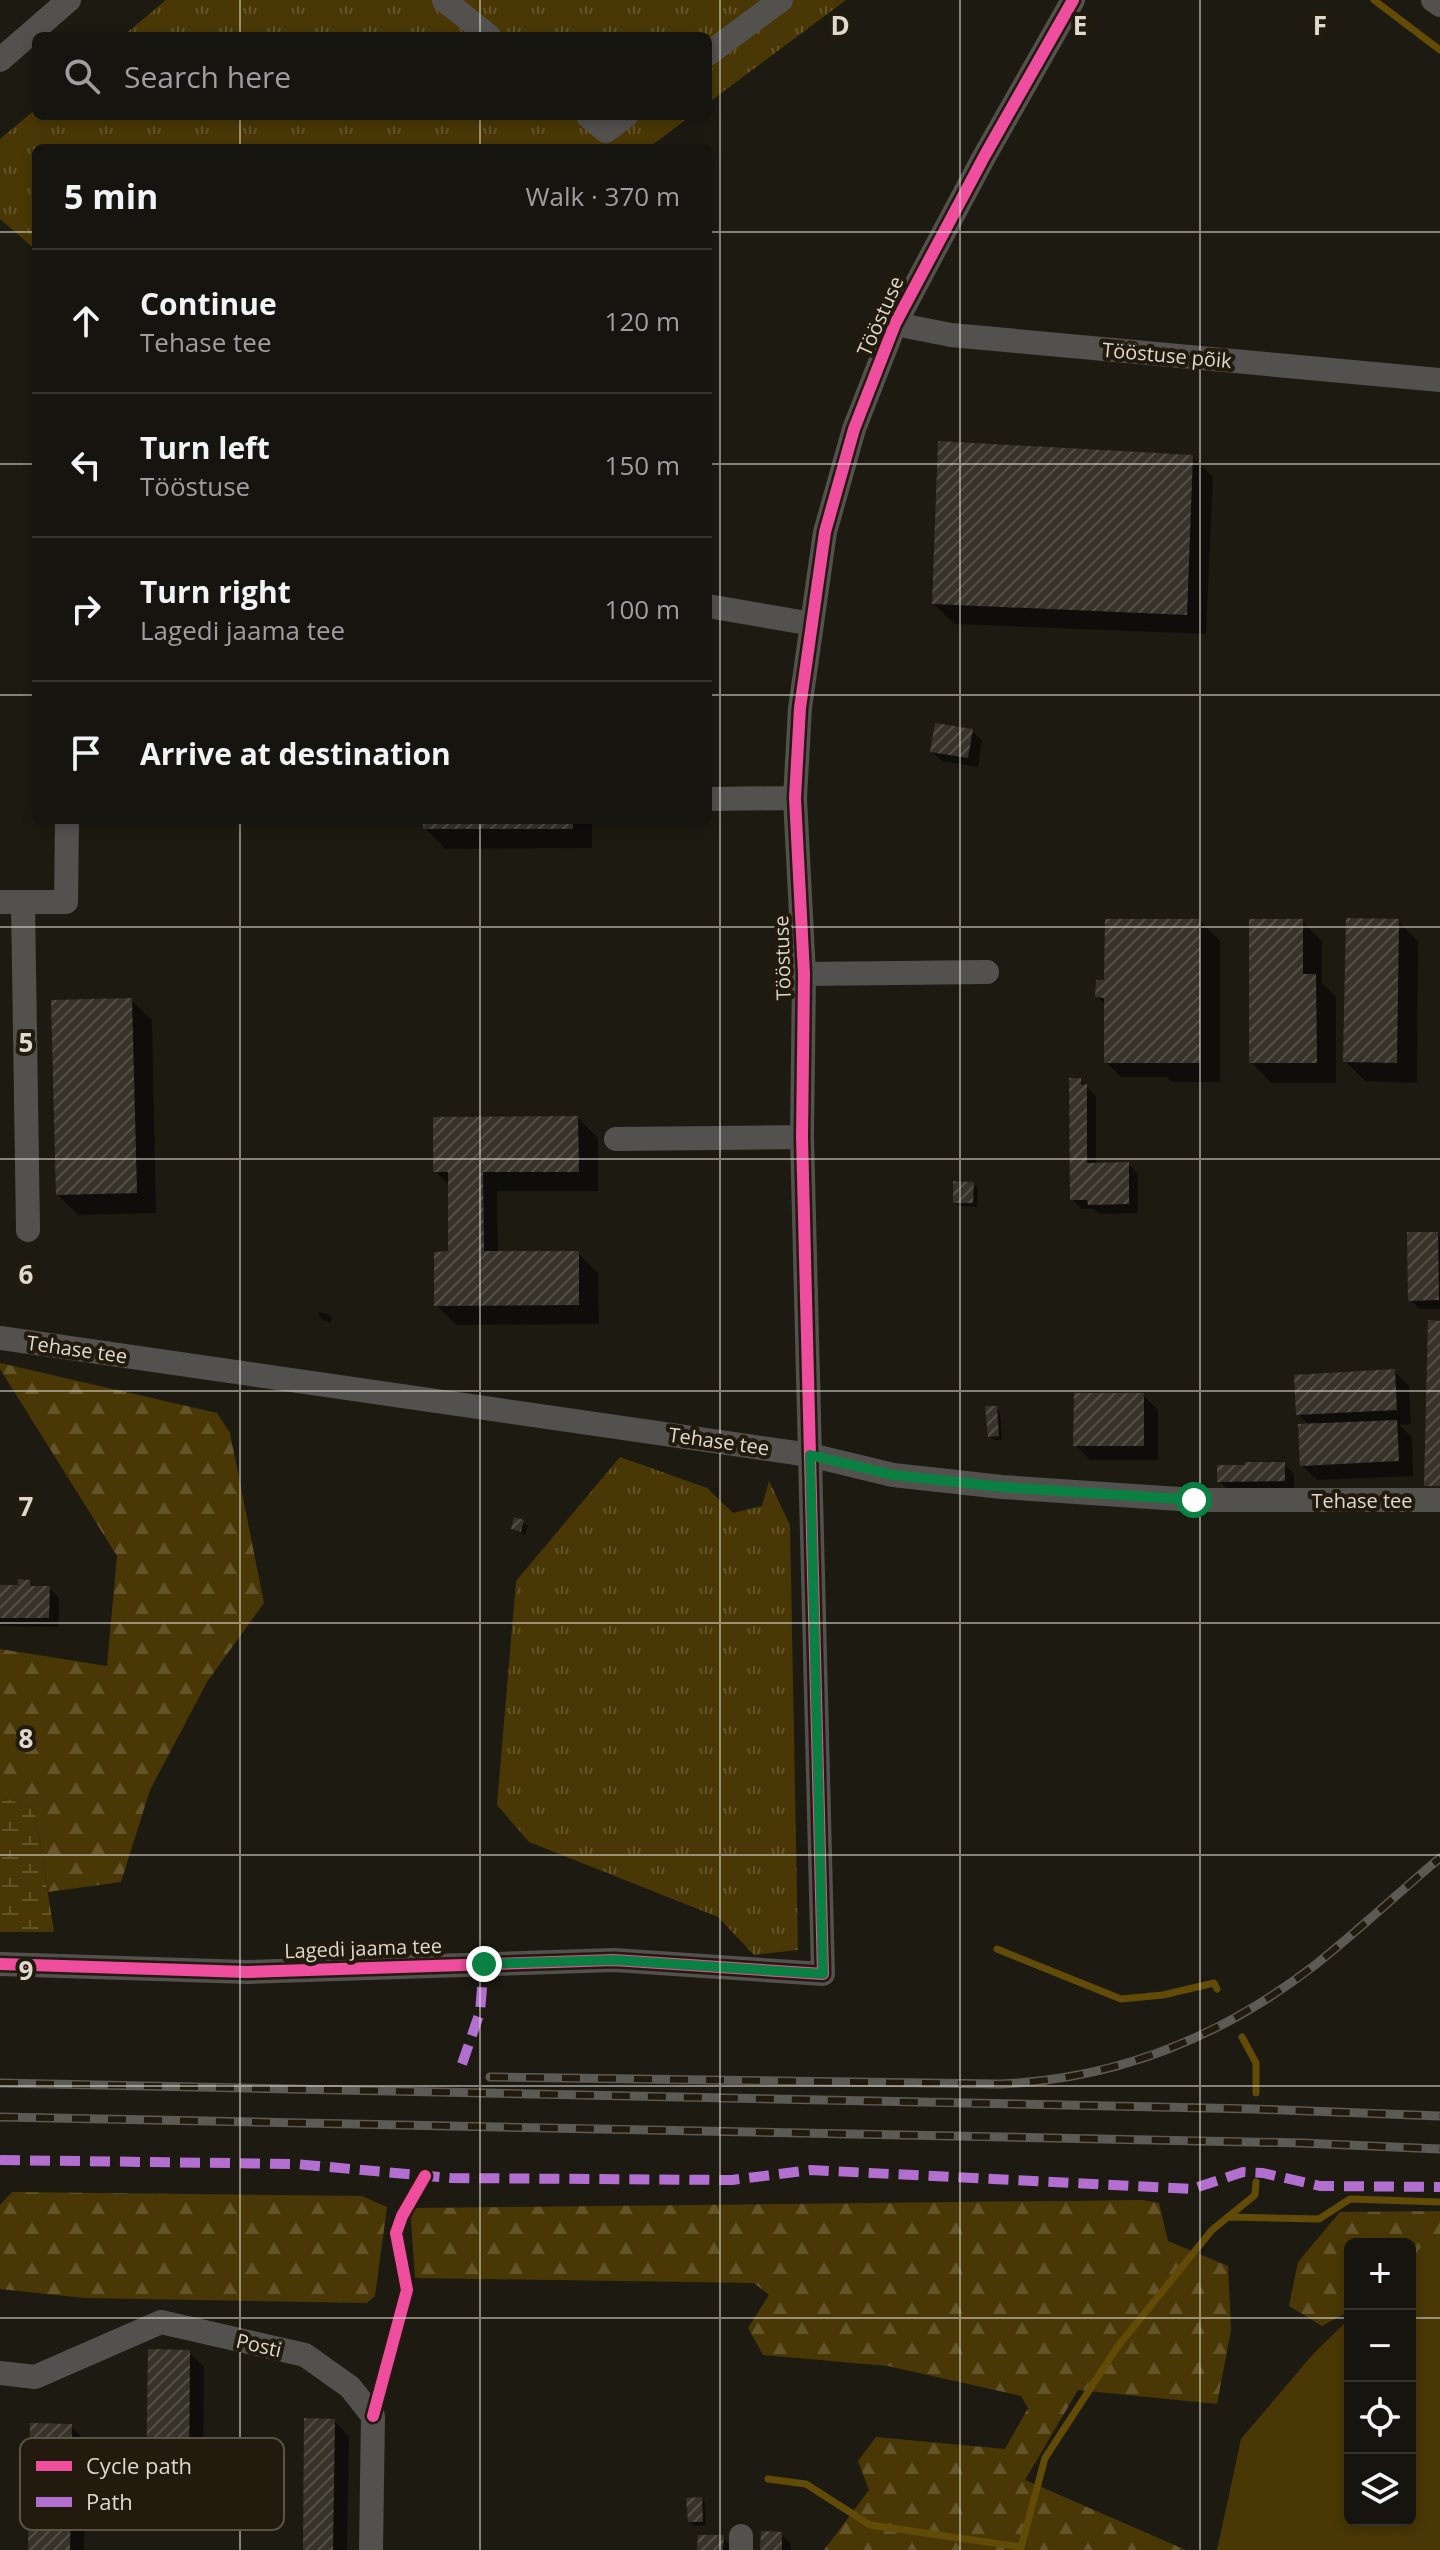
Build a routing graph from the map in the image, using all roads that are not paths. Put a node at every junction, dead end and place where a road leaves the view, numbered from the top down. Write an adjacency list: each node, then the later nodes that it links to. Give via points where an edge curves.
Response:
1 (69, 0): 8 (street)
2 (444, 0): 9 (street)
3 (781, 0): 10 (street)
4 (1073, 0): 14 (street, Tööstuse)
5 (1433, 0): 6 (street)
6 (1440, 5)
7 (32, 32): 11 (street)
8 (32, 32)
9 (484, 32)
10 (712, 51)
11 (0, 60)
12 (593, 120): 13 (street, via 606,131)
13 (621, 120)
14 (895, 324): 15 (street, Tööstuse põik, via 951,335); 17 (street, Tööstuse, via 854,429 825,532)
15 (1440, 380)
16 (712, 607): 17 (street)
17 (812, 624): 18 (street, Tööstuse)
18 (795, 798): 19 (street); 23 (street, Tööstuse)
19 (712, 799)
20 (67, 824): 21 (street, via 66,902)
21 (11, 902): 26 (street)
22 (987, 972): 23 (street)
23 (804, 974): 24 (street, Tööstuse)
24 (802, 1137): 25 (street); 28 (street, Tööstuse)
25 (616, 1139)
26 (28, 1230)
27 (0, 1338): 28 (street, Tehase tee)
28 (810, 1455): 29 (street, Tehase tee, via 893,1475 1002,1487 1194,1500); 31 (street, Tööstuse)
29 (1440, 1500)
30 (0, 1964): 31 (street, Lagedi jaama tee, via 247,1972 614,1960)
31 (823, 1974)
32 (0, 2373): 33 (street, Posti, via 35,2377 161,2322 305,2355 350,2387 373,2416)
33 (371, 2550)

